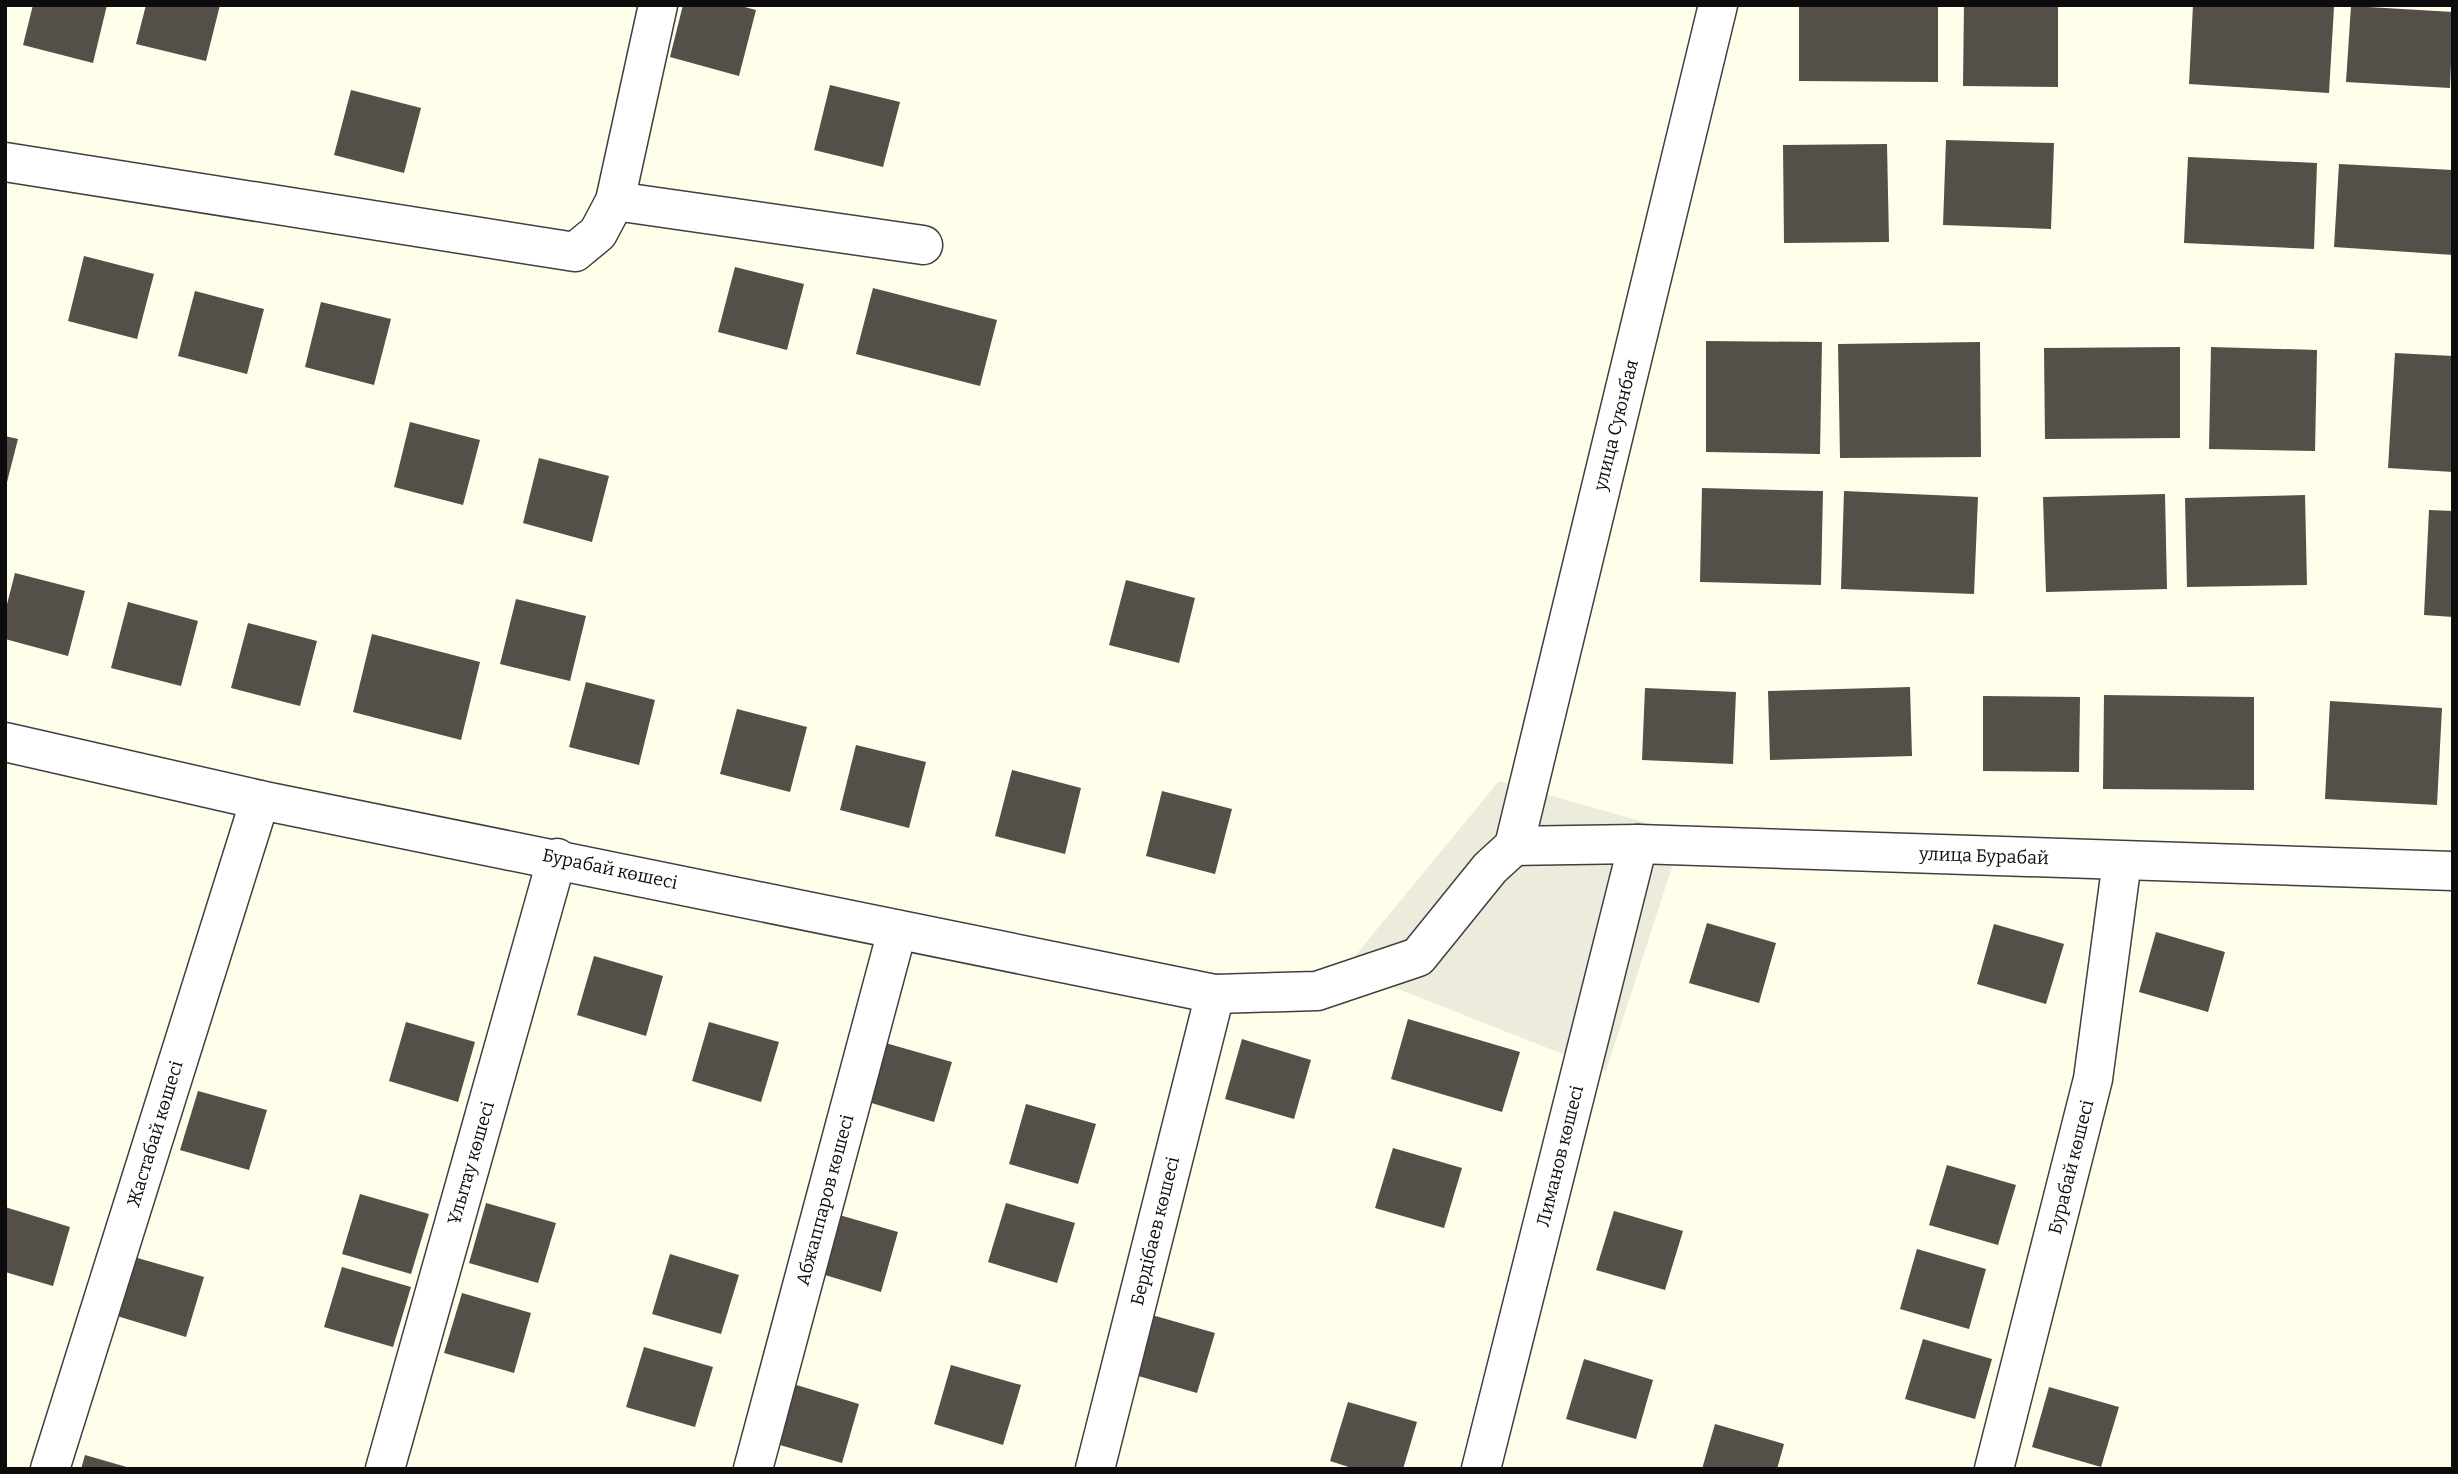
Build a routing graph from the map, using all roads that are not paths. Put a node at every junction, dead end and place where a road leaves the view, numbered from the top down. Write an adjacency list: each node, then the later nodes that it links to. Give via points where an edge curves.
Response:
1 (658, 5): 4 (street)
2 (1718, 5): 9 (street, улица Суюнбая)
3 (5, 162): 4 (street, via 575,252 598,233)
4 (615, 201): 5 (street)
5 (923, 245)
6 (5, 742): 7 (street, Бурабай көшесі)
7 (260, 800): 10 (street, Бурабай көшесі); 15 (street, Жастабай көшесі)
8 (1638, 844): 9 (street, улица Бурабай); 11 (street, улица Бурабай); 19 (street, Лиманов көшесі)
9 (1514, 846): 14 (street, Бурабай көшесі, via 1490,868 1418,957 1317,991)
10 (557, 858): 13 (street, Бурабай көшесі); 16 (street, Ұлытау көшесі)
11 (2122, 861): 12 (street, улица Бурабай); 20 (street, Бурабай көшесі, via 2093,1079)
12 (2453, 872)
13 (897, 931): 14 (street, Бурабай көшесі); 17 (street, Абжаппаров көшесі)
14 (1214, 994): 18 (street, Бердібаев көшесі)
15 (50, 1469)
16 (385, 1469)
17 (753, 1469)
18 (1095, 1469)
19 (1481, 1469)
20 (1994, 1469)

